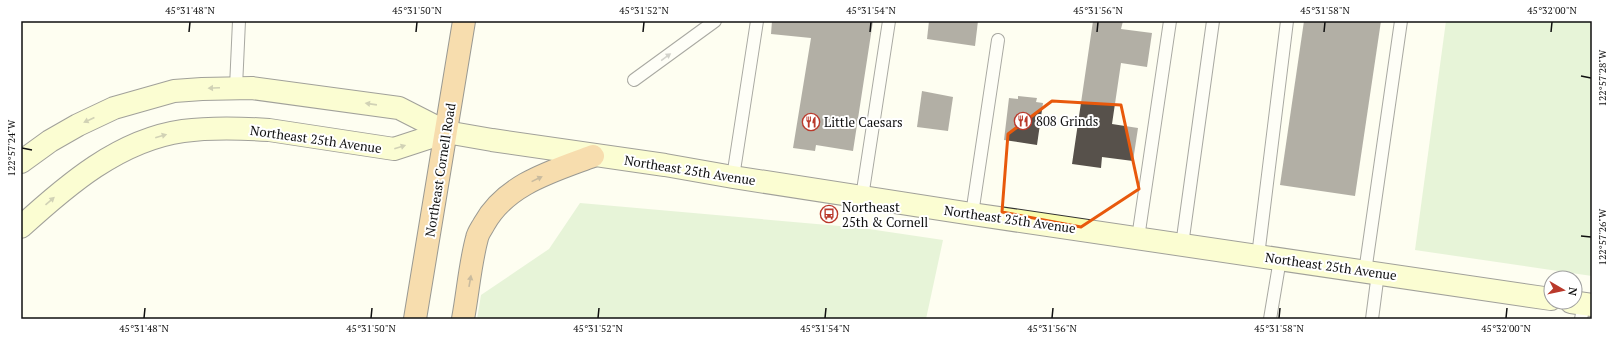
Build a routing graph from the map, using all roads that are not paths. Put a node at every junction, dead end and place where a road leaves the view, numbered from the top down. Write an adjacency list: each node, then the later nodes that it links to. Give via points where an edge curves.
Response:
1 (239, 21): 12 (lane)
2 (464, 21): 13 (highway, Northeast Cornell Road)
3 (715, 21): 11 (lane, one-way to 3)
4 (757, 21): 16 (lane)
5 (889, 21): 17 (lane)
6 (1170, 21): 20 (lane)
7 (1213, 21): 21 (lane)
8 (1287, 21): 22 (lane)
9 (1401, 21): 24 (lane)
10 (998, 40): 18 (lane)
11 (634, 80)
12 (236, 87): 13 (main road, Northeast 25th Avenue, one-way to 12, via 399,108); 15 (main road, Northeast 25th Avenue, one-way to 15, via 174,91 114,108 57,137)
13 (446, 132): 14 (main road, Northeast 25th Avenue); 19 (main road, Northeast 25th Avenue, one-way to 13, via 65,188 104,161 159,136 207,129 255,129 394,149); 26 (highway, Northeast Cornell Road)
14 (593, 156): 16 (main road, Northeast 25th Avenue); 27 (highway, one-way to 14, via 477,236 490,213 521,187)
15 (21, 162)
16 (733, 177): 17 (main road, Northeast 25th Avenue)
17 (862, 197): 18 (main road, Northeast 25th Avenue)
18 (972, 214): 20 (main road, Northeast 25th Avenue)
19 (21, 228)
20 (1138, 238): 21 (main road, Northeast 25th Avenue)
21 (1182, 245): 22 (main road, Northeast 25th Avenue)
22 (1258, 256): 23 (main road, Northeast 25th Avenue)
23 (1280, 259): 24 (main road, Northeast 25th Avenue); 28 (lane)
24 (1372, 272): 25 (main road, Northeast 25th Avenue); 29 (lane)
25 (1543, 298)
26 (415, 319)
27 (463, 319)
28 (1270, 319)
29 (1372, 319)

